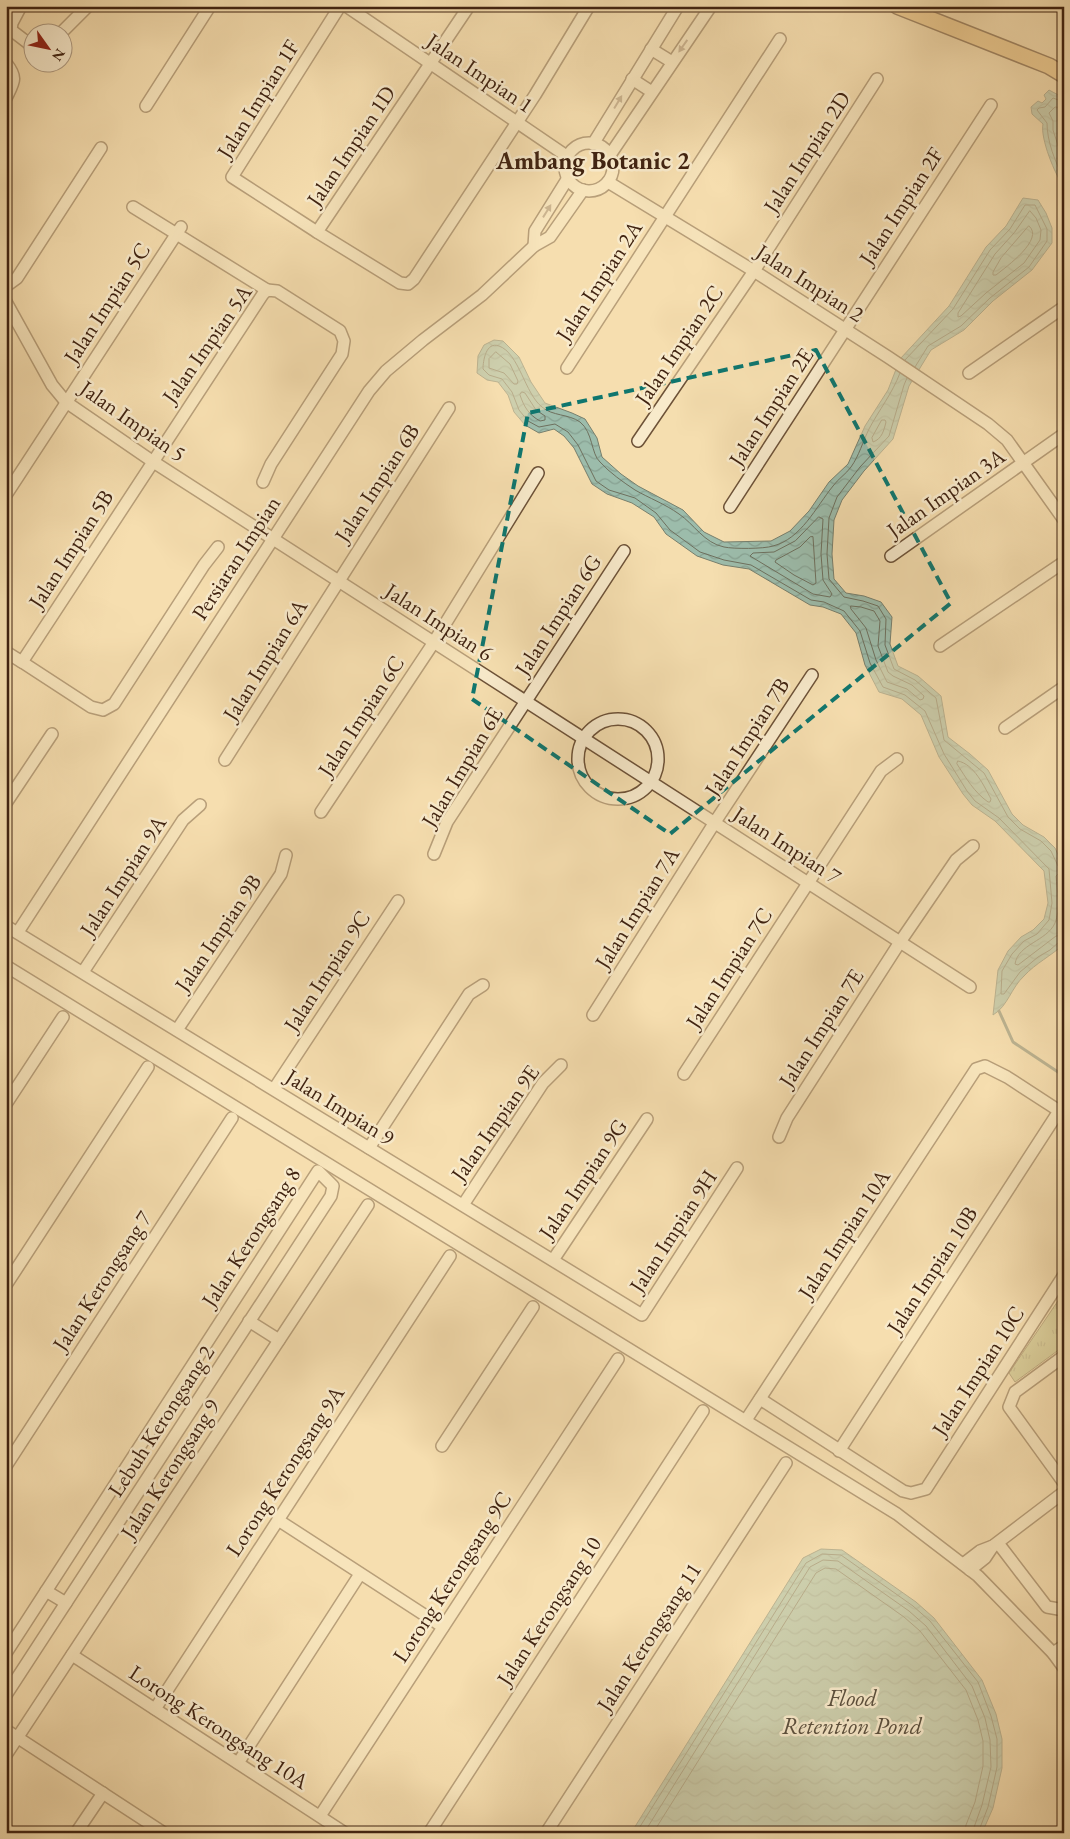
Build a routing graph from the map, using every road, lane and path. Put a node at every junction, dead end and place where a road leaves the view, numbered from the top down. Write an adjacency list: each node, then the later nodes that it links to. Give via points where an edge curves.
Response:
1 (21, 6): 12 (street, via 11,30)
2 (88, 6): 11 (street)
3 (210, 6): 24 (street)
4 (340, 6): 36 (street, Jalan Impian 1F, via 232,177)
5 (346, 6): 17 (street, Jalan Impian 1)
6 (468, 6): 17 (street, Jalan Impian 1D)
7 (589, 6): 25 (street)
8 (678, 6): 14 (street)
9 (711, 6): 15 (street, one-way to 15)
10 (897, 6): 18 (main road)
11 (72, 22)
12 (22, 38)
13 (780, 39): 34 (street, Jalan Impian 2A)
14 (651, 49): 15 (street); 19 (street)
15 (672, 62): 21 (street)
16 (6, 63): 22 (street, via 13,72 14,82)
17 (431, 64): 25 (street, Jalan Impian 1); 36 (street, Jalan Impian 1D)
18 (1064, 74)
19 (632, 79): 21 (street); 26 (street, one-way to 19)
20 (877, 80): 38 (street, Jalan Impian 2D)
21 (652, 92): 28 (street)
22 (6, 98)
23 (991, 105): 43 (street, Jalan Impian 2F)
24 (146, 106)
25 (517, 122): 29 (street, Jalan Impian 1); 36 (street, Jalan Impian 1D, via 408,284 400,283)
26 (593, 144): 28 (street, via 603,147); 29 (street, via 581,145)
27 (102, 148): 39 (street, via 17,278)
28 (610, 155): 31 (street, via 613,172)
29 (568, 158): 30 (street)
30 (568, 178): 32 (street); 37 (street, one-way to 30, via 535,231)
31 (608, 182): 32 (street, via 597,190); 34 (street, Jalan Impian 2)
32 (583, 190): 37 (street, Persiaran Impian, via 550,237)
33 (134, 207): 35 (street)
34 (665, 216): 38 (street, Jalan Impian 2); 44 (street, Jalan Impian 2A)
35 (178, 230): 40 (street); 46 (street, Jalan Impian 5C)
36 (317, 232)
37 (534, 246): 57 (street, Persiaran Impian, via 482,295 386,371 369,391)
38 (754, 271): 43 (street, Jalan Impian 2); 49 (street, Jalan Impian 2C)
39 (6, 286)
40 (268, 290): 50 (street, Jalan Impian 5A); 53 (street, Jalan Impian 5A, via 277,291 340,330 344,341 342,354 271,464)
41 (6, 302): 46 (street, Jalan Impian 5, via 52,385)
42 (1064, 307): 45 (street)
43 (846, 330): 51 (street, Jalan Impian 2, via 988,424 1007,440); 55 (street, Jalan Impian 2E)
44 (566, 368)
45 (969, 373)
46 (66, 402): 50 (street, Jalan Impian 5); 54 (street, Jalan Impian 5C)
47 (449, 408): 62 (street, Jalan Impian 6B)
48 (1064, 434): 51 (street, Jalan Impian 3A)
49 (638, 441)
50 (152, 461): 57 (street, Jalan Impian 5); 66 (street, Jalan Impian 5B)
51 (1023, 464): 56 (street, Jalan Impian 2); 60 (street, Jalan Impian 3A)
52 (538, 472): 63 (street, Jalan Impian 6C)
53 (263, 482)
54 (6, 495)
55 (730, 507)
56 (1064, 520)
57 (274, 538): 62 (street, Jalan Impian 6); 86 (street, Persiaran Impian)
58 (218, 547): 66 (street, via 114,704 103,710 91,707)
59 (624, 551): 69 (street, Jalan Impian 6G)
60 (891, 556)
61 (1064, 562): 64 (street)
62 (339, 580): 63 (street, Jalan Impian 6); 74 (street, Jalan Impian 6A)
63 (434, 642): 69 (street, Jalan Impian 6); 78 (street, Jalan Impian 6C)
64 (940, 646)
65 (6, 652): 66 (street)
66 (22, 662)
67 (812, 675): 79 (street, Jalan Impian 7B)
68 (1064, 687): 70 (street)
69 (526, 702): 72 (street, Jalan Impian 6); 81 (street, Jalan Impian 6E, via 447,822)
70 (1005, 728)
71 (52, 734): 76 (street)
72 (584, 738): 75 (street, Jalan Impian 7); 75 (street, via 605,721 619,719 644,729 653,739 657,752); 75 (street, via 577,762 580,775 597,794 621,800 634,796)
73 (897, 759): 83 (street, Jalan Impian 7C, via 880,771)
74 (225, 760)
75 (652, 781): 79 (street, Jalan Impian 7)
76 (6, 803)
77 (200, 805): 89 (street, Jalan Impian 9A, via 183,820)
78 (321, 812)
79 (715, 822): 83 (street, Jalan Impian 7); 92 (street, Jalan Impian 7A)
80 (973, 846): 87 (street, Jalan Impian 7E, via 956,860)
81 (434, 854)
82 (286, 855): 94 (street, Jalan Impian 9B, via 281,874)
83 (808, 883): 87 (street, Jalan Impian 7); 97 (street, Jalan Impian 7C)
84 (398, 901): 98 (street, Jalan Impian 9C)
85 (6, 926): 86 (street, Jalan Impian 9)
86 (18, 932): 89 (street, Jalan Impian 9)
87 (900, 942): 91 (street, Jalan Impian 7); 103 (street, Jalan Impian 7E)
88 (6, 966): 121 (street)
89 (83, 972): 94 (street, Jalan Impian 9)
90 (484, 985): 104 (street, via 469,994)
91 (970, 987)
92 (593, 1015)
93 (63, 1016): 99 (street)
94 (177, 1030): 98 (street, Jalan Impian 9)
95 (561, 1065): 108 (street, Jalan Impian 9E, via 543,1083)
96 (148, 1068): 112 (street)
97 (684, 1074)
98 (274, 1089): 104 (street, Jalan Impian 9)
99 (6, 1104)
100 (1061, 1113): 119 (street, Jalan Impian 10A, via 1007,1077 985,1066 976,1069); 123 (street, Jalan Impian 10B)
101 (232, 1118): 125 (street, Jalan Kerongsang 7)
102 (647, 1119): 110 (street, Jalan Impian 9G)
103 (779, 1136)
104 (369, 1148): 108 (street, Jalan Impian 9)
105 (737, 1168): 114 (street, Jalan Impian 9H)
106 (318, 1170): 115 (street, Lebuh Kerongsang 2, via 333,1186 331,1196); 132 (street, Jalan Kerongsang 8)
107 (368, 1205): 116 (street, Jalan Kerongsang 9)
108 (463, 1205): 110 (street, Jalan Impian 9)
109 (450, 1256): 128 (street, Lorong Kerongsang 9A)
110 (553, 1260): 114 (street, Jalan Impian 9)
111 (1064, 1276): 123 (street, Jalan Impian 10C, via 926,1489 911,1493 902,1491)
112 (6, 1285)
113 (533, 1307): 122 (street)
114 (642, 1315)
115 (249, 1321): 116 (street); 133 (street, Lebuh Kerongsang 2)
116 (279, 1340): 139 (street, Jalan Kerongsang 9)
117 (1064, 1356): 126 (street, via 1015,1392 1009,1407)
118 (618, 1359): 135 (street, Lorong Kerongsang 9C)
119 (760, 1399): 121 (street, Jalan Impian 10A); 123 (street)
120 (702, 1411): 152 (street, Jalan Kerongsang 10)
121 (746, 1420): 130 (street, via 897,1514)
122 (442, 1446)
123 (840, 1450)
124 (786, 1463): 153 (street, Jalan Kerongsang 11)
125 (6, 1466)
126 (1064, 1483)
127 (1064, 1492): 129 (street)
128 (278, 1520): 131 (street); 142 (street, Lorong Kerongsang 9A)
129 (995, 1544): 130 (street, via 985,1558); 134 (street, via 1047,1607)
130 (966, 1567): 138 (street)
131 (360, 1574): 135 (street); 146 (street)
132 (46, 1591): 133 (street); 137 (street, Jalan Kerongsang 8)
133 (66, 1603): 141 (street, Lebuh Kerongsang 2)
134 (1064, 1610)
135 (443, 1627): 148 (street, Lorong Kerongsang 9C)
136 (1064, 1646): 138 (street)
137 (6, 1653)
138 (1053, 1653): 140 (street)
139 (72, 1655): 142 (street, Lorong Kerongsang 10A); 144 (street, Jalan Kerongsang 9)
140 (1064, 1668)
141 (6, 1695)
142 (155, 1709): 146 (street, Lorong Kerongsang 10A)
143 (6, 1730): 144 (street)
144 (18, 1737): 145 (street, Jalan Kerongsang 9); 147 (street)
145 (6, 1755)
146 (238, 1763): 148 (street, Lorong Kerongsang 10A)
147 (103, 1793): 149 (street); 150 (street)
148 (320, 1816): 151 (street, Lorong Kerongsang 10A)
149 (76, 1833)
150 (164, 1833)
151 (345, 1833)
152 (429, 1833)
153 (546, 1833)

